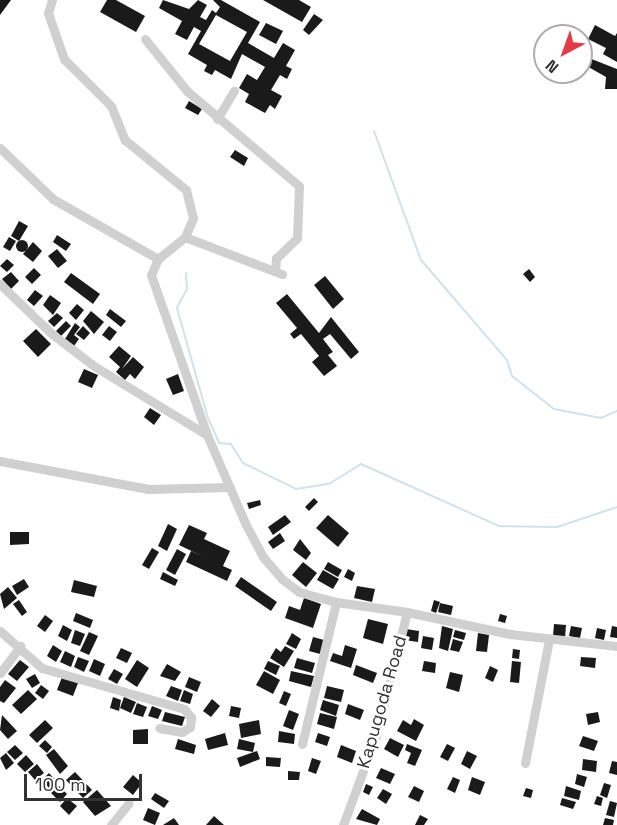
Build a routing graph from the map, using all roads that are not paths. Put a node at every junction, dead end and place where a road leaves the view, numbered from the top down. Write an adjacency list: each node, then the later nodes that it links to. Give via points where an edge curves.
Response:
1 (52, 0): 6 (street, via 48,13 64,59 111,106 125,140 186,190 193,218)
2 (146, 39): 4 (street, via 187,91)
3 (234, 91): 4 (street)
4 (217, 118): 6 (street, via 299,186 297,238 276,258 279,273)
5 (0, 148): 7 (street, via 52,199)
6 (185, 237): 7 (street)
7 (158, 259): 9 (street, via 151,275)
8 (0, 284): 9 (street, via 52,334 94,366)
9 (207, 435): 11 (street)
10 (0, 461): 11 (street, via 148,489)
11 (230, 488): 12 (street, via 263,557 282,579 299,592)
12 (336, 602): 13 (street); 20 (street)
13 (407, 612): 15 (street); 24 (street, Kapugoda Road, via 377,733)
14 (0, 631): 16 (street)
15 (549, 639): 17 (street); 21 (street)
16 (20, 646): 18 (street); 19 (street, via 42,668 184,709 191,717 190,727 182,732)
17 (617, 646)
18 (0, 673)
19 (159, 728)
20 (302, 744)
21 (525, 763)
22 (129, 802): 23 (street)
23 (111, 825)
24 (343, 825)

